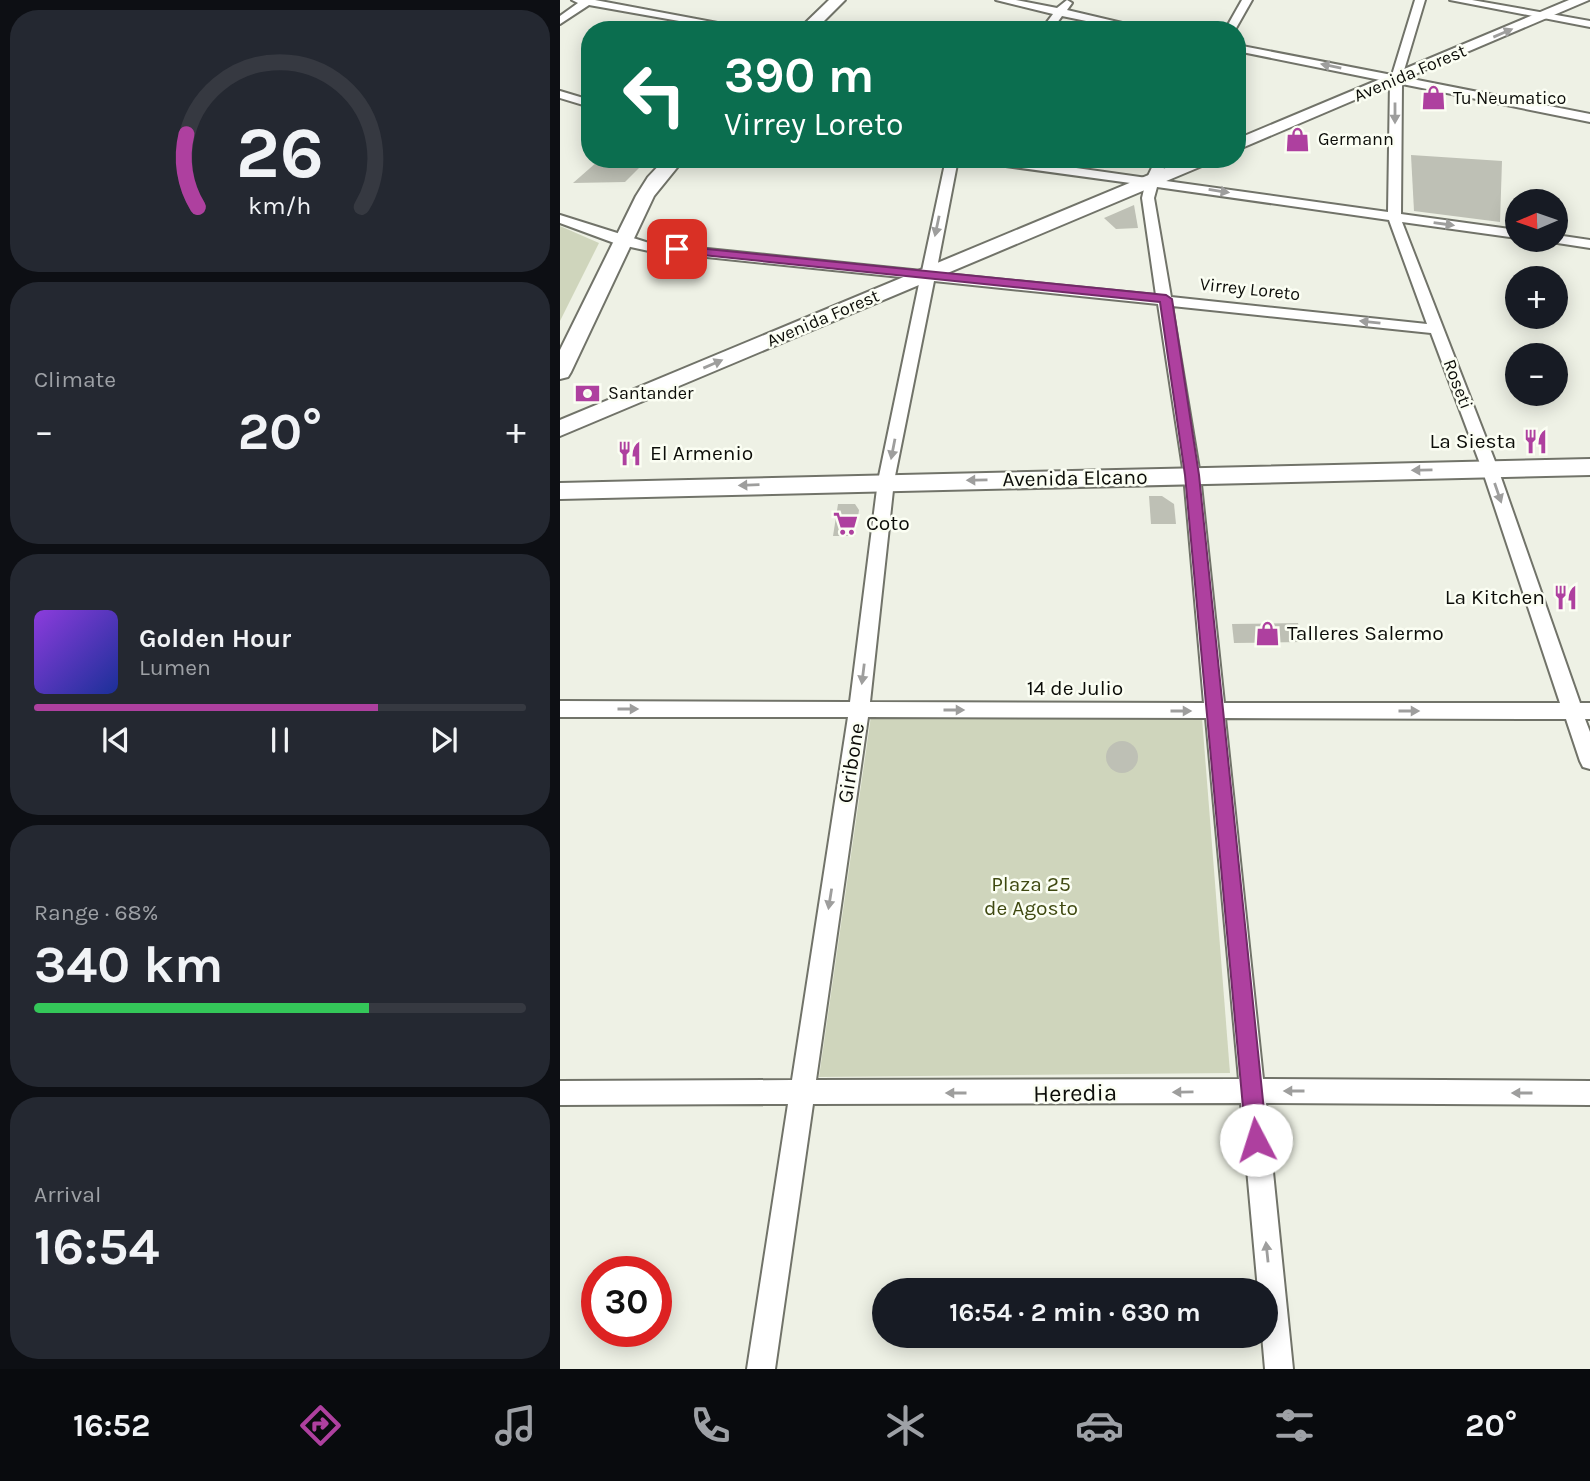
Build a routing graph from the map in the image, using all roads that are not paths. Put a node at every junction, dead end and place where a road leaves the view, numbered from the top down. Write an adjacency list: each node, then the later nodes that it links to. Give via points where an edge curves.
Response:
1 (584, 0): 11 (street); 12 (street)
2 (838, 0): 13 (main road)
3 (1001, 0): 9 (street)
4 (1070, 0): 9 (street)
5 (1247, 0): 16 (street)
6 (1420, 0): 19 (street, Roseti)
7 (1455, 0): 10 (street)
8 (1582, 0): 10 (main road, Avenida Forest)
9 (1059, 12): 14 (street); 15 (street)
10 (1543, 16): 17 (street); 19 (main road, Avenida Forest, one-way to 10)
11 (560, 21)
12 (700, 21)
13 (816, 21)
14 (1052, 21)
15 (1103, 21)
16 (1235, 21)
17 (1590, 24)
18 (1246, 50): 19 (street, one-way to 18)
19 (1396, 79): 22 (street); 23 (main road, Avenida Forest); 30 (street, Roseti, one-way to 30)
20 (560, 94): 21 (street)
21 (581, 101)
22 (1590, 118)
23 (1246, 141)
24 (668, 168): 33 (main road, via 649,188)
25 (950, 168): 36 (street, Giribone, one-way to 36)
26 (1053, 168): 29 (street)
27 (1158, 168): 29 (street)
28 (1182, 168): 29 (main road, Avenida Forest)
29 (1152, 181): 30 (street, one-way to 30); 36 (main road, Avenida Forest); 37 (street, via 1148,198)
30 (1394, 217): 32 (street, one-way to 32); 38 (street, Roseti)
31 (560, 219): 33 (street, Virrey Loreto)
32 (1505, 232)
33 (622, 241): 36 (street, Virrey Loreto); 39 (main road)
34 (1568, 241): 35 (street)
35 (1590, 244)
36 (927, 275): 37 (street, Virrey Loreto); 40 (main road, Avenida Forest, one-way to 36); 44 (street, Giribone, one-way to 44)
37 (1166, 299): 38 (street, Virrey Loreto, one-way to 37); 43 (street)
38 (1438, 329): 42 (street, Roseti)
39 (560, 372)
40 (560, 429)
41 (1590, 467): 42 (main road, Avenida Elcano)
42 (1490, 469): 43 (main road, Avenida Elcano, one-way to 43); 49 (street, Roseti, one-way to 49)
43 (1192, 475): 44 (main road, Avenida Elcano, one-way to 44); 48 (street)
44 (886, 481): 45 (main road, Avenida Elcano, one-way to 45); 47 (street, Giribone, one-way to 47)
45 (560, 491)
46 (560, 709): 47 (street, 14 de Julio, one-way to 47)
47 (859, 710): 48 (street, 14 de Julio, one-way to 48); 54 (street, Giribone, one-way to 54)
48 (1215, 711): 49 (street, 14 de Julio, one-way to 49); 51 (street)
49 (1581, 711): 50 (street, Roseti)
50 (1590, 761)
51 (1251, 1091): 53 (street, Heredia, one-way to 51); 54 (street, Heredia, one-way to 54); 56 (street, one-way to 51)
52 (560, 1093): 54 (street, Heredia)
53 (1590, 1093)
54 (800, 1094): 55 (street, Giribone)
55 (761, 1369)
56 (1279, 1369)

